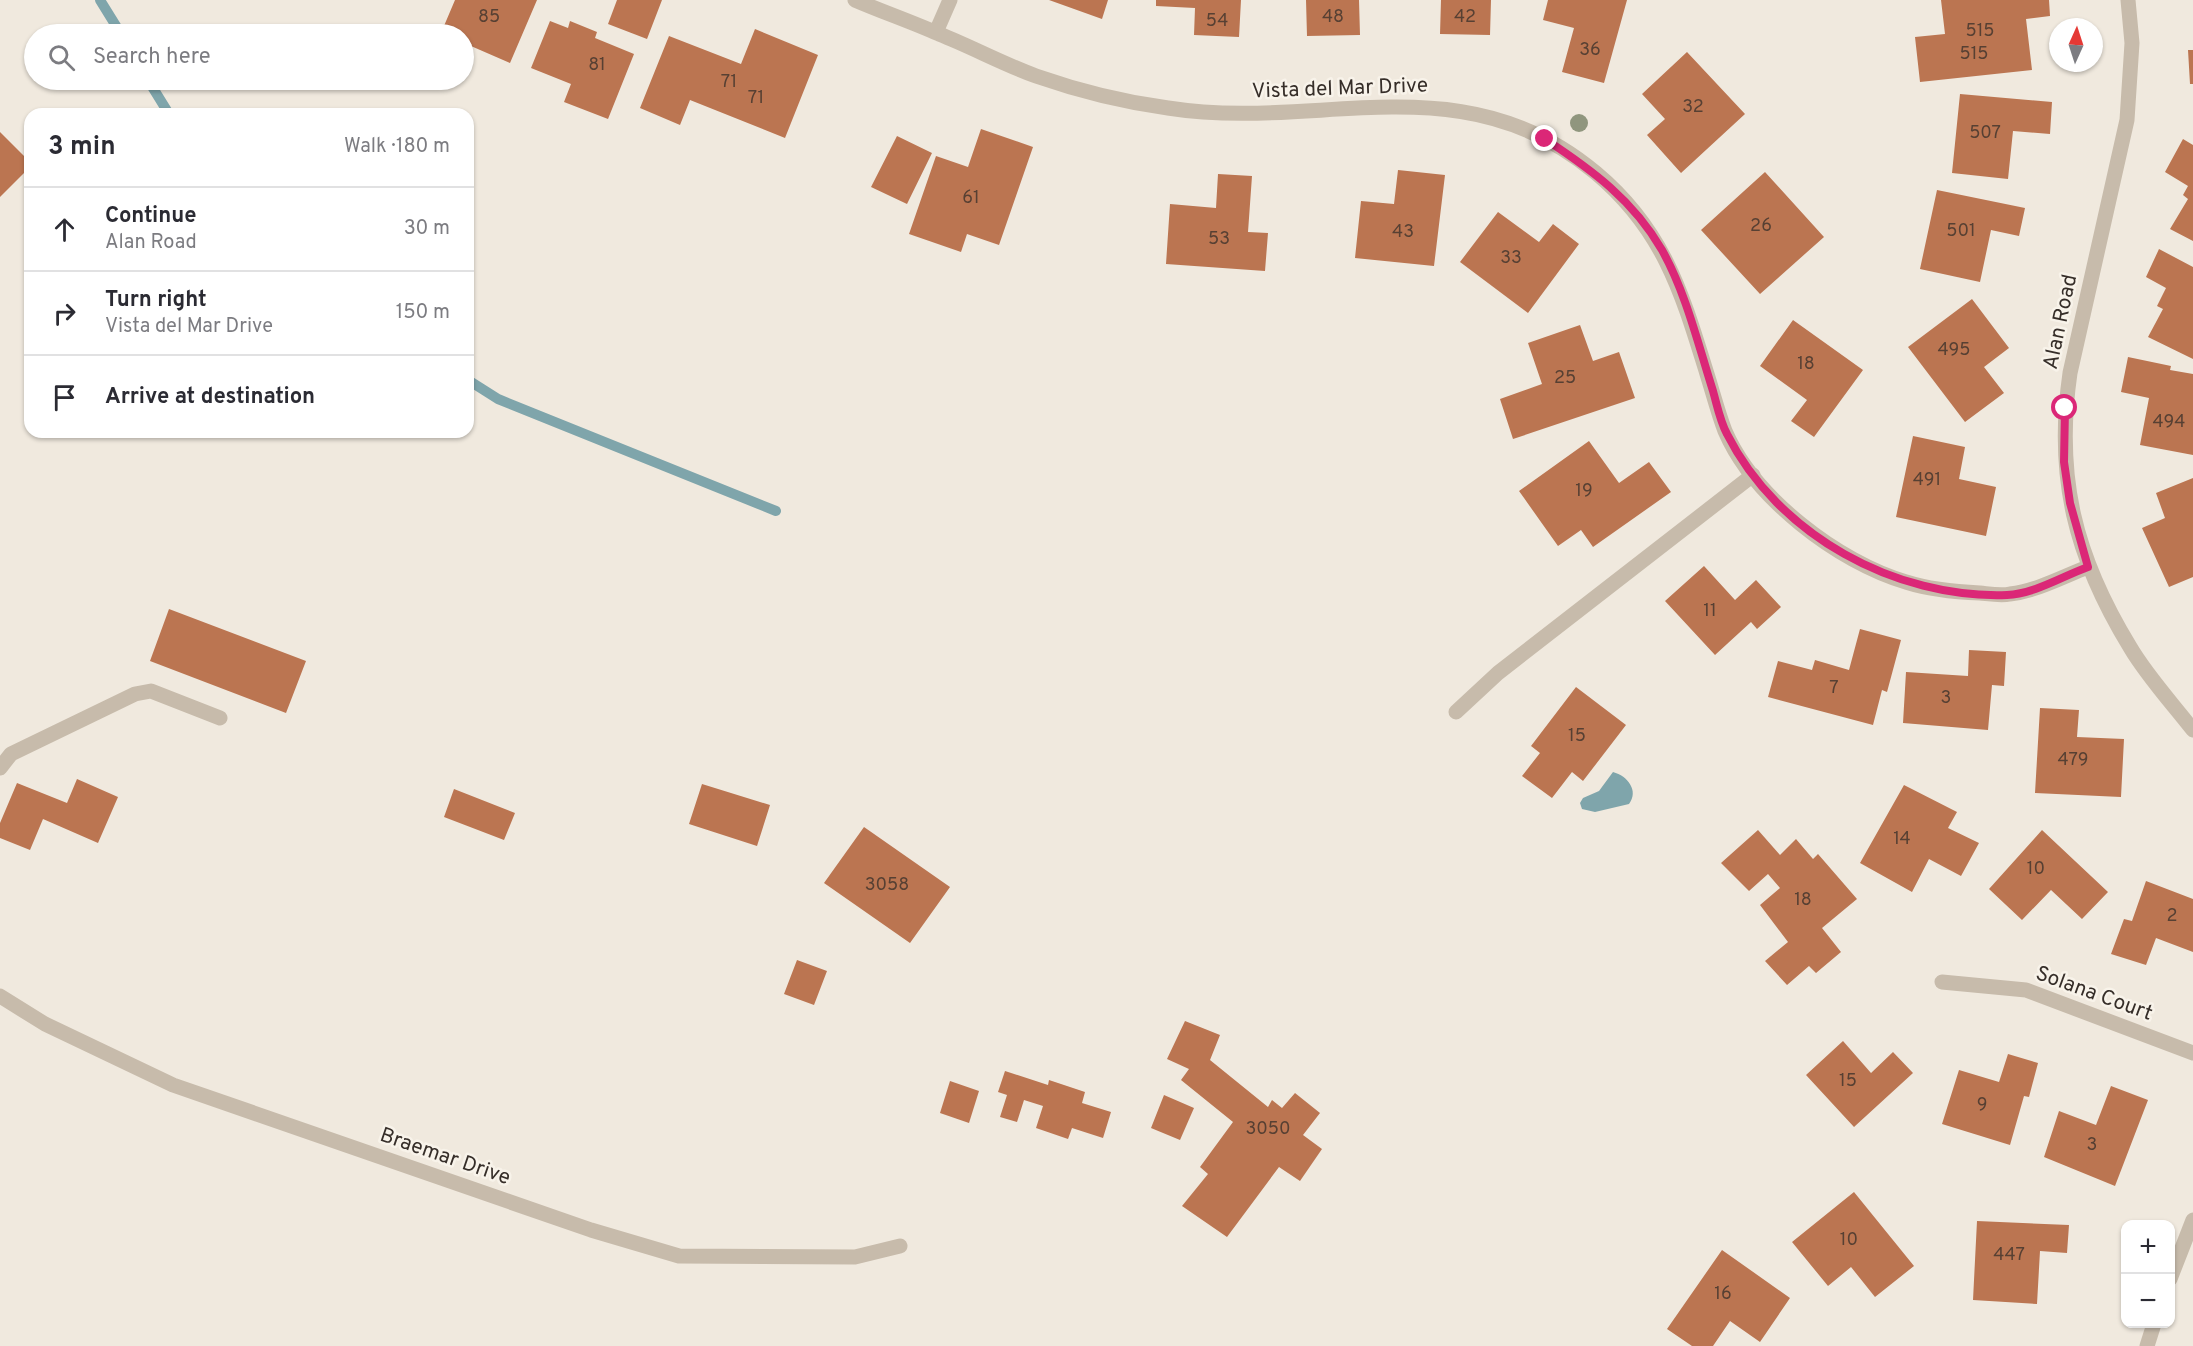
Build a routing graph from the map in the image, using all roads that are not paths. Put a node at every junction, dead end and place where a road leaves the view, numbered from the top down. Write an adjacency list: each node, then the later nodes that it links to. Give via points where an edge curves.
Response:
1 (855, 0): 4 (street, Vista del Mar Drive)
2 (950, 0): 4 (street)
3 (2128, 0): 6 (street, Alan Road, via 2132,44 2127,120 2065,408 2064,462 2070,503)
4 (936, 32): 5 (street, Vista del Mar Drive, via 1035,75 1113,99 1233,114 1406,105 1447,108 1488,116 1545,139 1596,172 1639,216 1662,250 1680,286 1726,432)
5 (1753, 475): 6 (street, Vista del Mar Drive, via 1779,504 1826,543 1904,582 1947,592 2009,595); 7 (street, via 1498,673)
6 (2088, 567): 9 (street, Alan Road, via 2130,648)
7 (1456, 711)
8 (220, 718): 10 (street, via 151,691 135,694 11,754)
9 (2193, 730)
10 (0, 768)
11 (1942, 982): 13 (street, Solana Court, via 2026,990)
12 (0, 996): 15 (street, Braemar Drive, via 45,1024 173,1085 679,1257 855,1257)
13 (2193, 1053)
14 (2193, 1220): 16 (street)
15 (900, 1246)
16 (2172, 1274)
17 (2152, 1328): 18 (street)
18 (2147, 1346)

